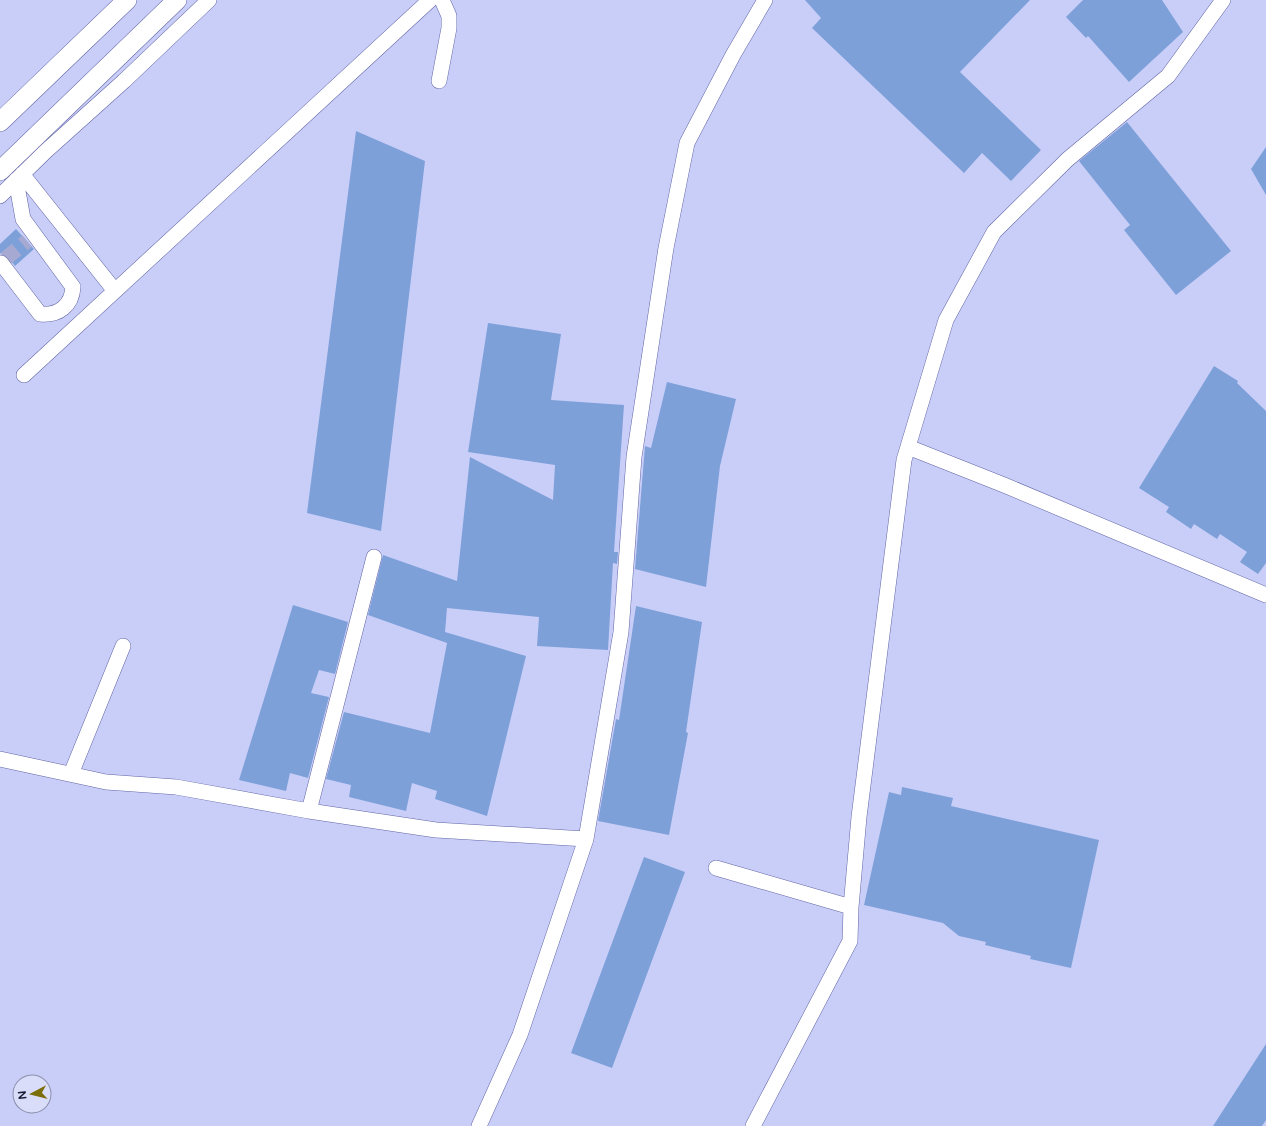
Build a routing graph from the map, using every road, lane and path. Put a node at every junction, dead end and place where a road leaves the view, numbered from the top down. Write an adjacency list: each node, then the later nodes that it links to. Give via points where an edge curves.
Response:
1 (127, 0): 9 (main road)
2 (177, 0): 10 (main road)
3 (210, 0): 10 (street)
4 (430, 0): 13 (street)
5 (442, 0): 8 (street, via 449,28)
6 (765, 0): 22 (street, via 687,143 666,248 634,457 621,632)
7 (1223, 0): 15 (street, via 1168,76 1068,160 994,232 946,320)
8 (439, 81)
9 (0, 122)
10 (13, 175): 11 (street); 12 (street, via 23,219 31,238 73,287 71,298 65,308 54,314 40,314); 13 (street)
11 (0, 196)
12 (2, 261)
13 (115, 291): 14 (street)
14 (24, 375)
15 (908, 447): 17 (street, via 1004,484); 24 (street, via 904,460 860,810)
16 (374, 557): 21 (street)
17 (1266, 595)
18 (123, 646): 20 (street)
19 (0, 759): 20 (street)
20 (71, 774): 21 (street, via 106,782 176,787)
21 (309, 811): 22 (street, via 436,830)
22 (586, 839): 25 (street, via 520,1035)
23 (716, 868): 24 (street)
24 (851, 907): 26 (street, via 850,941)
25 (479, 1126)
26 (753, 1126)

